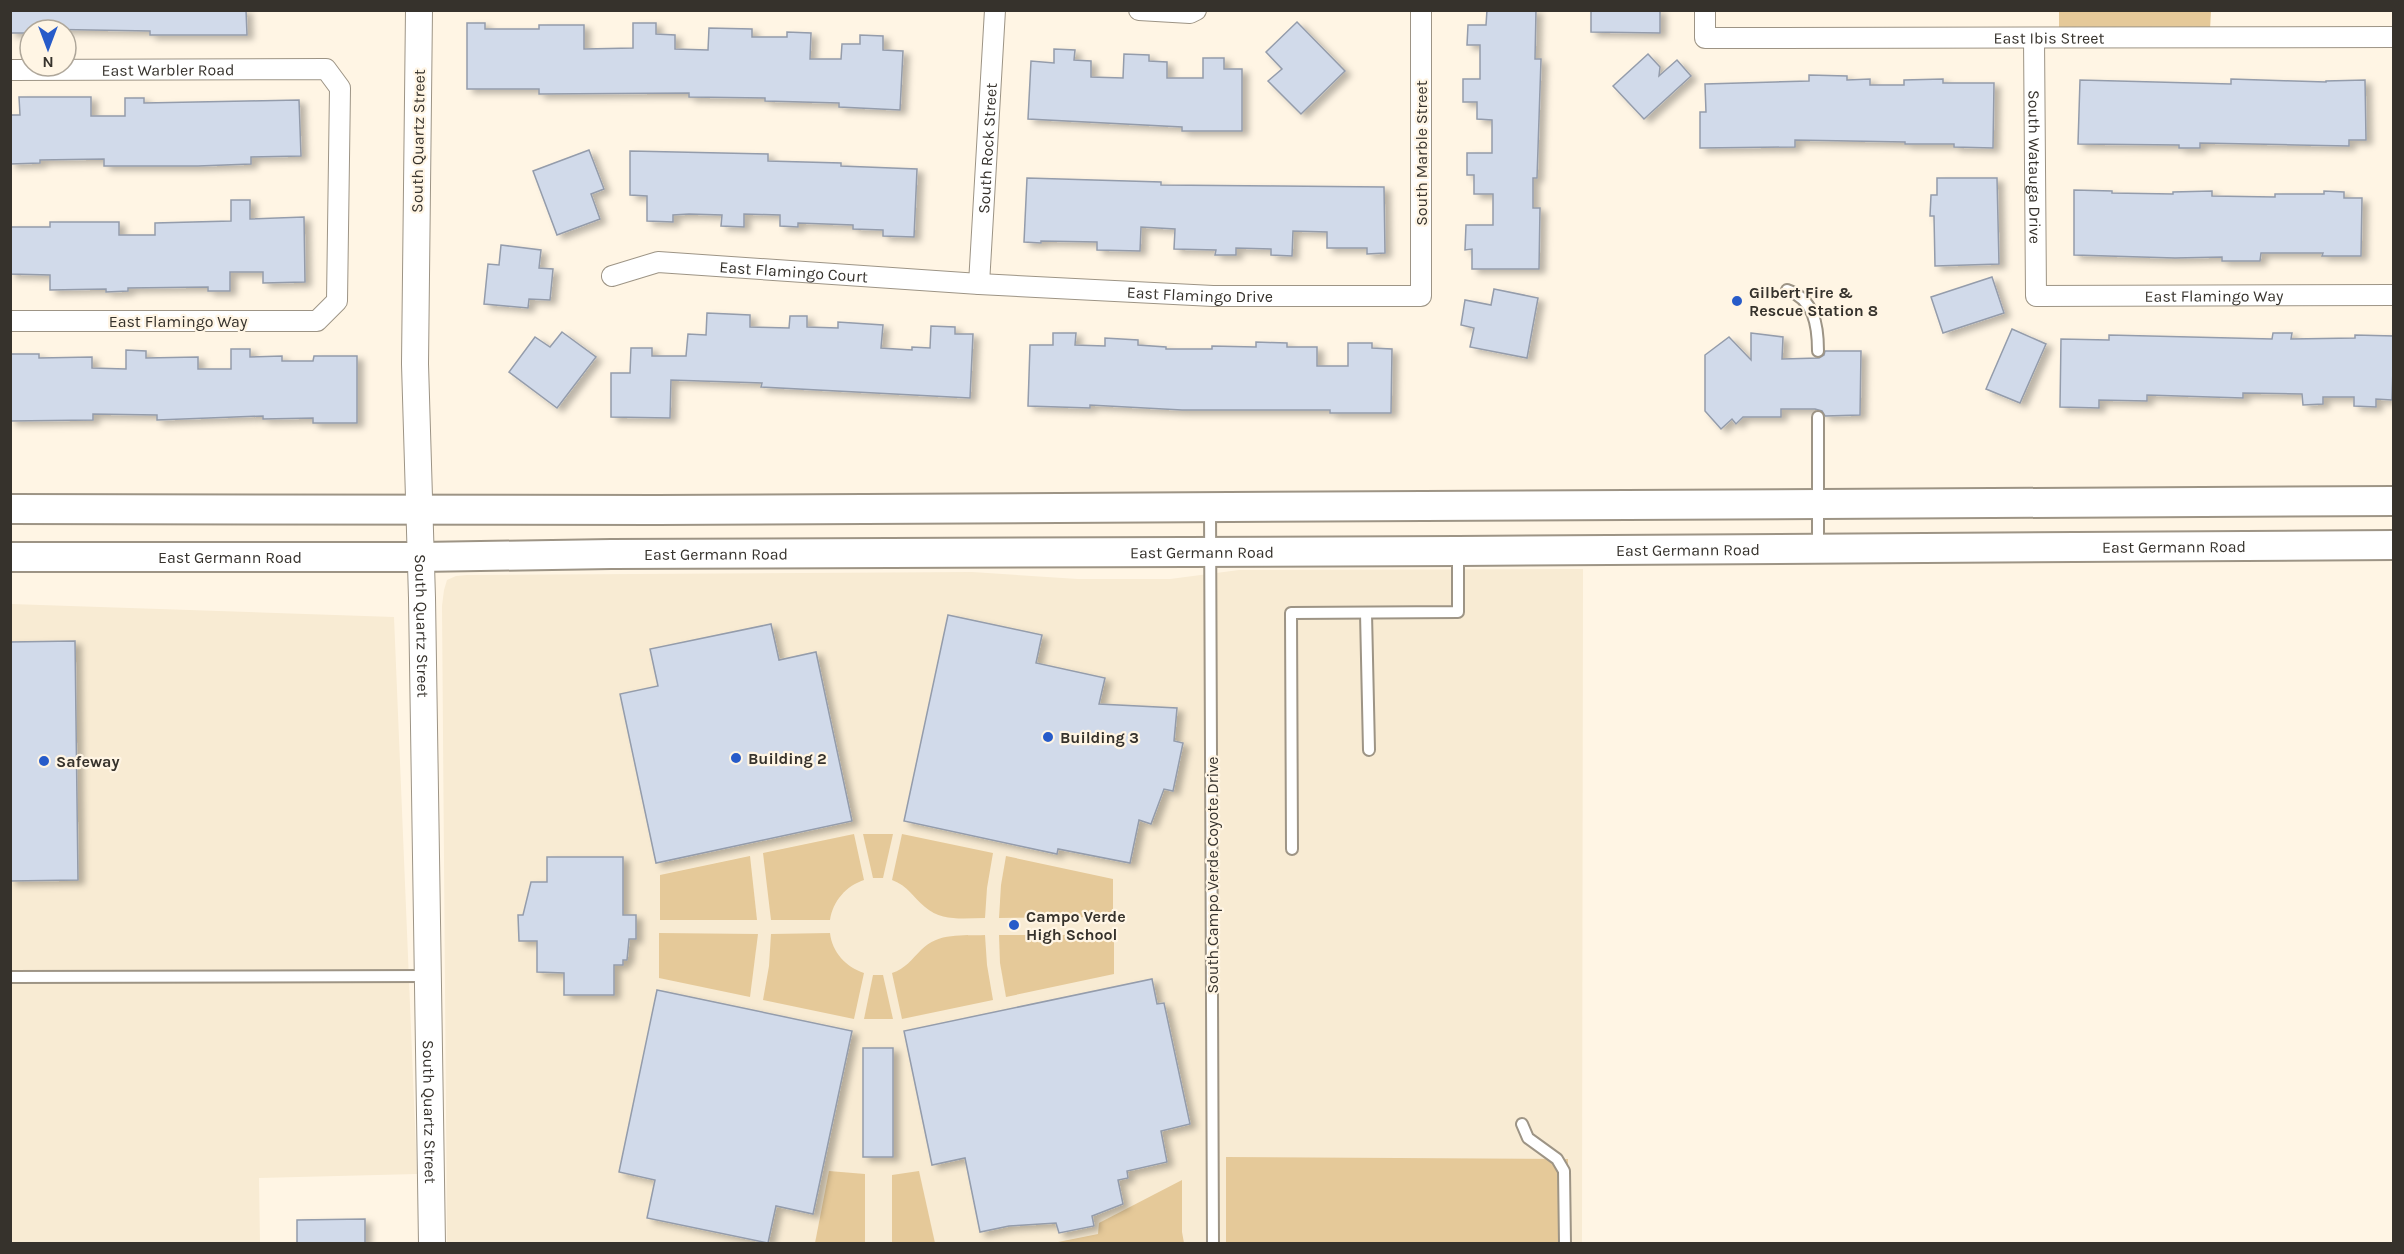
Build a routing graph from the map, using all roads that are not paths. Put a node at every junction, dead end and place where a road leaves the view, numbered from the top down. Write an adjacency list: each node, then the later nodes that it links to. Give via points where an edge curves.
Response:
1 (419, 10): 24 (street, South Quartz Street, via 415,364)
2 (995, 10): 11 (street, South Rock Street)
3 (1139, 10): 4 (street, via 1190,14)
4 (1196, 10)
5 (1421, 10): 14 (street, South Marble Street)
6 (1705, 10): 7 (street, East Ibis Street, via 1705,38)
7 (2034, 38): 8 (street, East Ibis Street); 15 (street, South Watauga Drive)
8 (2394, 38)
9 (10, 70): 16 (street, East Warbler Road, via 326,69 340,88)
10 (612, 276): 11 (street, East Flamingo Court, via 658,262)
11 (979, 284): 14 (street, East Flamingo Drive, via 1213,296)
12 (1787, 290): 18 (lane, via 1799,294 1812,311 1818,328)
13 (2394, 295): 15 (street, East Flamingo Way)
14 (1421, 296)
15 (2036, 296)
16 (337, 301): 17 (street, East Flamingo Way, via 317,321)
17 (10, 321)
18 (1818, 351)
19 (1818, 417): 21 (lane)
20 (2394, 501): 21 (main road)
21 (1817, 505): 22 (main road); 26 (lane)
22 (1210, 507): 24 (main road); 27 (lane, South Campo Verde Coyote Drive)
23 (10, 509): 24 (main road)
24 (420, 510): 30 (street, South Quartz Street)
25 (2394, 545): 26 (main road, East Germann Road)
26 (1818, 548): 28 (main road, East Germann Road)
27 (1210, 552): 28 (main road, East Germann Road); 30 (main road, East Germann Road); 38 (lane, South Campo Verde Coyote Drive)
28 (1458, 552): 31 (lane, via 1458,612)
29 (10, 557): 30 (main road, East Germann Road)
30 (421, 557): 34 (street, South Quartz Street)
31 (1366, 613): 32 (lane); 33 (lane, via 1291,613)
32 (1369, 750)
33 (1292, 849)
34 (427, 976): 35 (lane); 37 (street, South Quartz Street)
35 (10, 977)
36 (1522, 1124): 39 (lane, via 1528,1138 1557,1159 1564,1171)
37 (432, 1244)
38 (1213, 1244)
39 (1565, 1244)

